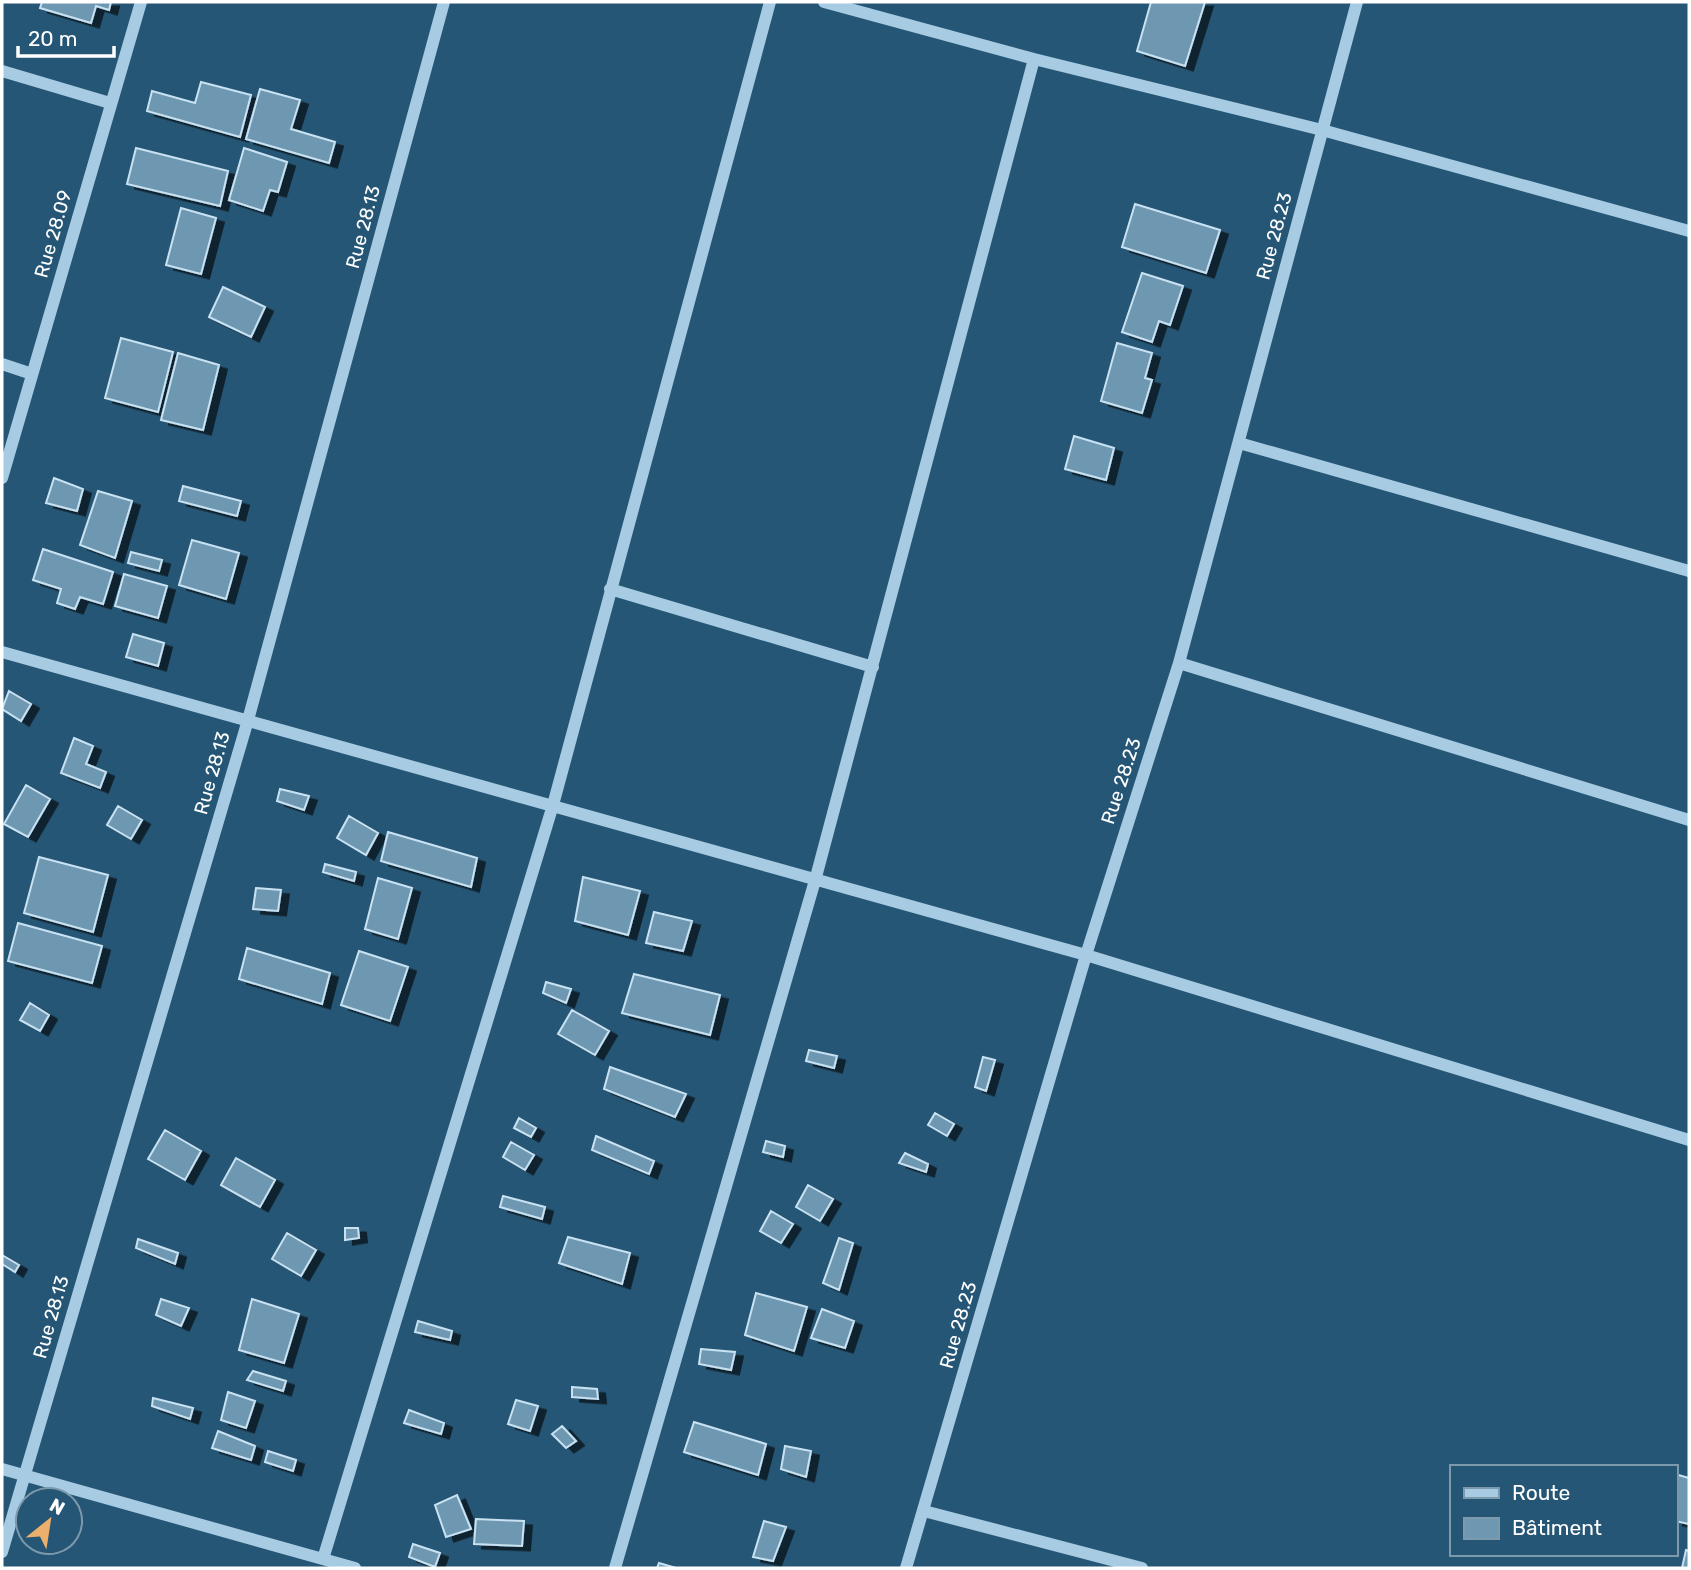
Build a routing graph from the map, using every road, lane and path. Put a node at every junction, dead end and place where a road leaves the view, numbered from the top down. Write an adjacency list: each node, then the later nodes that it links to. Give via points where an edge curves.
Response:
1 (141, 2): 8 (street, Rue 28.09)
2 (444, 2): 20 (street, Rue 28.13)
3 (770, 2): 16 (street)
4 (824, 2): 6 (street)
5 (1357, 2): 9 (street, Rue 28.23)
6 (1034, 60): 9 (street); 19 (street)
7 (2, 71): 8 (street)
8 (110, 103): 12 (street, Rue 28.09)
9 (1322, 130): 10 (street); 13 (street, Rue 28.23)
10 (1689, 230)
11 (2, 364): 12 (street)
12 (32, 374): 14 (street, Rue 28.09)
13 (1239, 443): 15 (street); 18 (street, Rue 28.23)
14 (2, 478)
15 (1689, 571)
16 (610, 589): 19 (street); 21 (street)
17 (2, 652): 20 (street)
18 (1179, 663): 22 (street); 24 (street, Rue 28.23)
19 (873, 667): 23 (street)
20 (248, 720): 21 (street); 27 (street, Rue 28.13)
21 (553, 804): 23 (street); 30 (street)
22 (1689, 820)
23 (816, 877): 24 (street); 32 (street)
24 (1086, 954): 25 (street); 28 (street, Rue 28.23)
25 (1689, 1140)
26 (2, 1469): 27 (street)
27 (25, 1475): 29 (street, Rue 28.13); 30 (street)
28 (924, 1511): 33 (street, Rue 28.23); 34 (street)
29 (2, 1552)
30 (323, 1559): 31 (street)
31 (355, 1568)
32 (615, 1568)
33 (906, 1568)
34 (1142, 1568)

